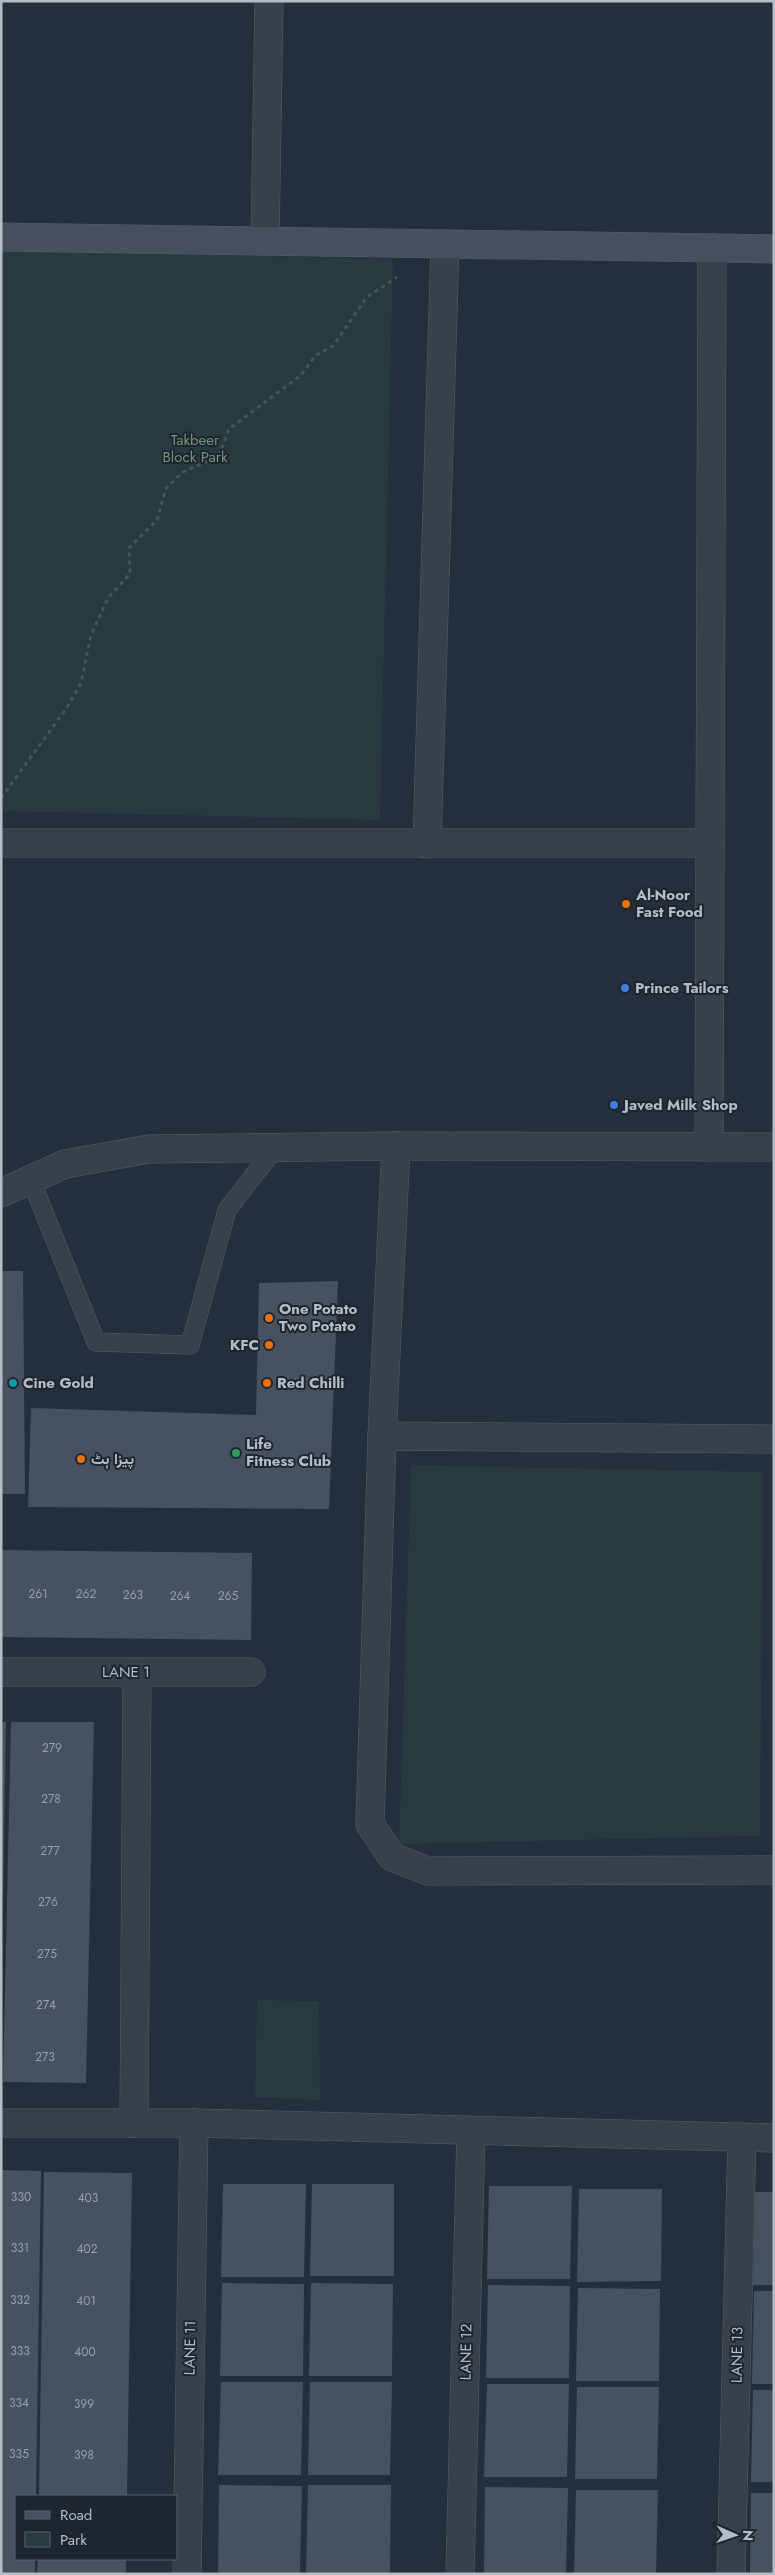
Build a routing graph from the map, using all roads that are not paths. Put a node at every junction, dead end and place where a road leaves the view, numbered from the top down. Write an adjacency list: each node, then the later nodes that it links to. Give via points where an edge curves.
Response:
1 (269, 1): 3 (street)
2 (1, 237): 3 (main road)
3 (265, 241): 4 (main road)
4 (445, 244): 5 (main road); 9 (street)
5 (712, 248): 6 (main road); 8 (street)
6 (774, 249)
7 (1, 843): 9 (street)
8 (710, 843): 9 (street); 11 (street)
9 (427, 844)
10 (396, 1146): 11 (street); 13 (street); 16 (street)
11 (709, 1147): 12 (street)
12 (774, 1147)
13 (275, 1148): 14 (street, via 149,1150 65,1164); 14 (lane, via 227,1210 190,1345 96,1342)
14 (31, 1180): 15 (street)
15 (1, 1193)
16 (382, 1436): 17 (street); 21 (street, via 370,1824 392,1857 428,1871)
17 (774, 1439)
18 (1, 1672): 19 (street, LANE 1)
19 (137, 1672): 20 (street, LANE 1); 23 (street)
20 (251, 1672)
21 (774, 1870)
22 (1, 2123): 23 (street)
23 (134, 2123): 24 (street)
24 (194, 2123): 25 (street); 28 (street, LANE 11)
25 (471, 2131): 26 (street); 29 (street, LANE 12)
26 (742, 2137): 27 (street); 30 (street, LANE 13)
27 (774, 2138)
28 (186, 2574)
29 (460, 2574)
30 (731, 2574)

